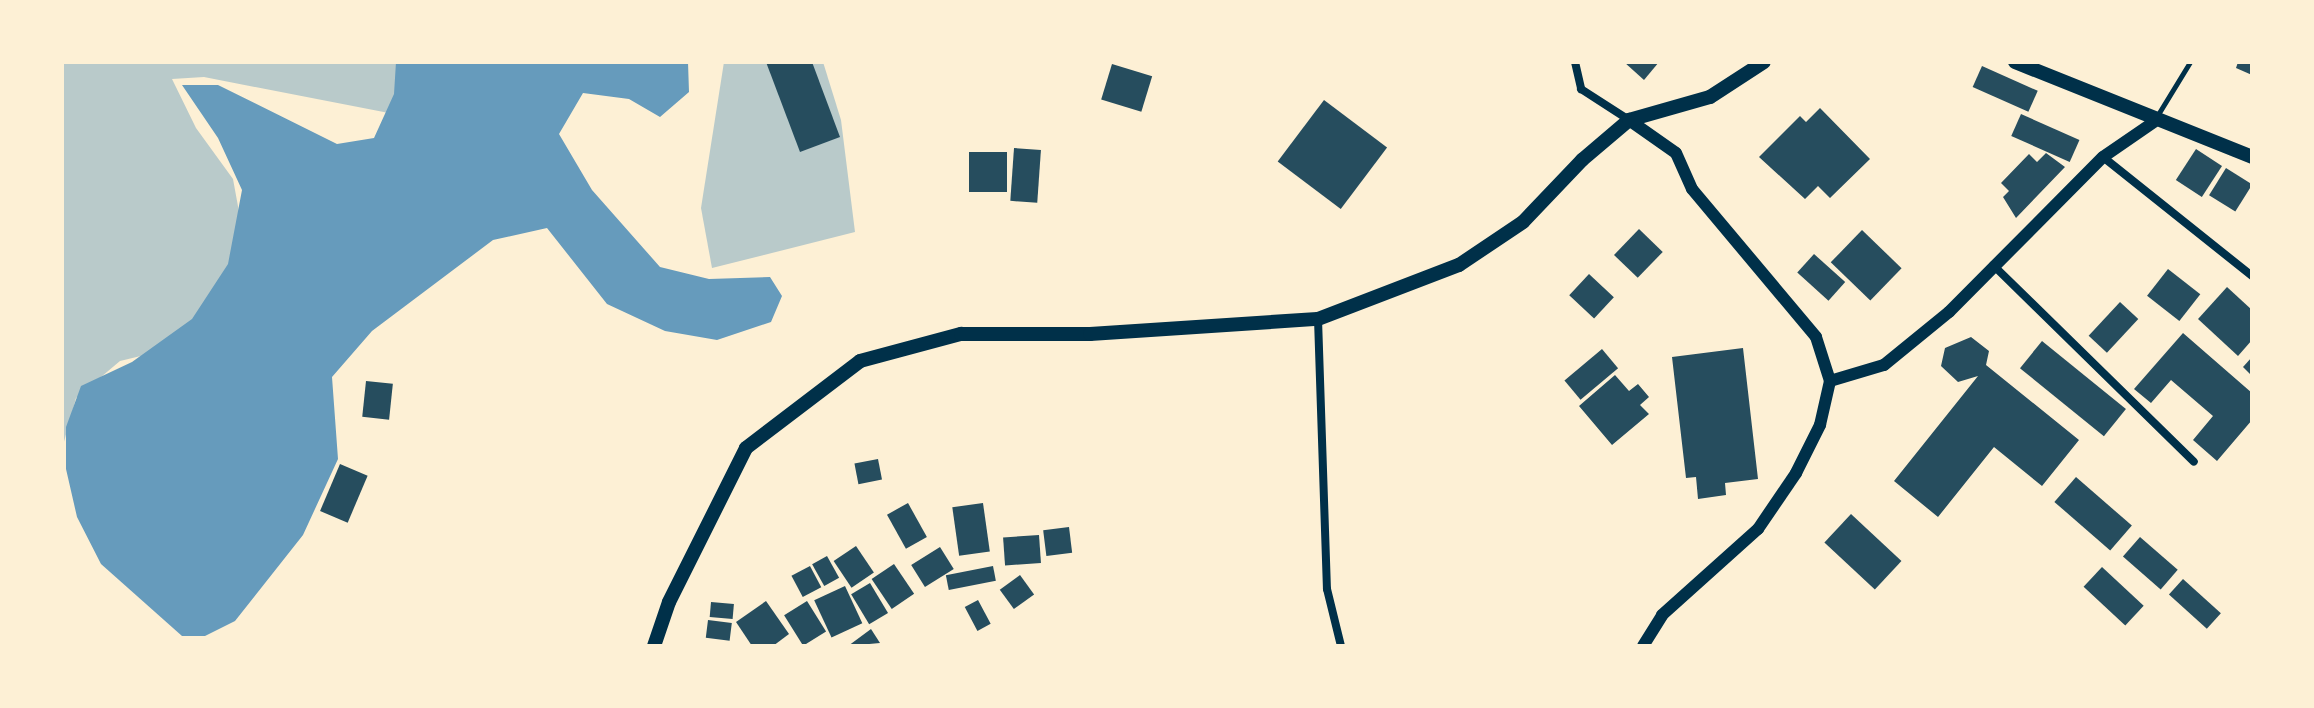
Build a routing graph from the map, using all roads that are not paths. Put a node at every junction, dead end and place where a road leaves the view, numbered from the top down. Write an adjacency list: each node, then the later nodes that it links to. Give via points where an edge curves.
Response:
1 (1575, 62): 5 (street, via 1581,89)
2 (1764, 62): 5 (main road, via 1710,97)
3 (2015, 62): 6 (main road)
4 (2190, 62): 6 (lane)
5 (1629, 120): 11 (main road, via 1523,222 1459,265); 12 (street, via 1676,153 1692,189 1816,337)
6 (2154, 122): 7 (street); 8 (main road)
7 (2103, 157): 9 (street); 10 (street)
8 (2252, 157)
9 (1993, 264): 12 (street, via 1949,312 1884,365); 13 (street)
10 (2252, 276)
11 (1318, 319): 14 (main road, via 1090,334 961,334 860,361 746,448 669,602); 15 (street, via 1327,589)
12 (1830, 381): 16 (street, via 1820,425 1758,529 1662,615)
13 (2194, 462)
14 (654, 646)
15 (1341, 646)
16 (1643, 646)

